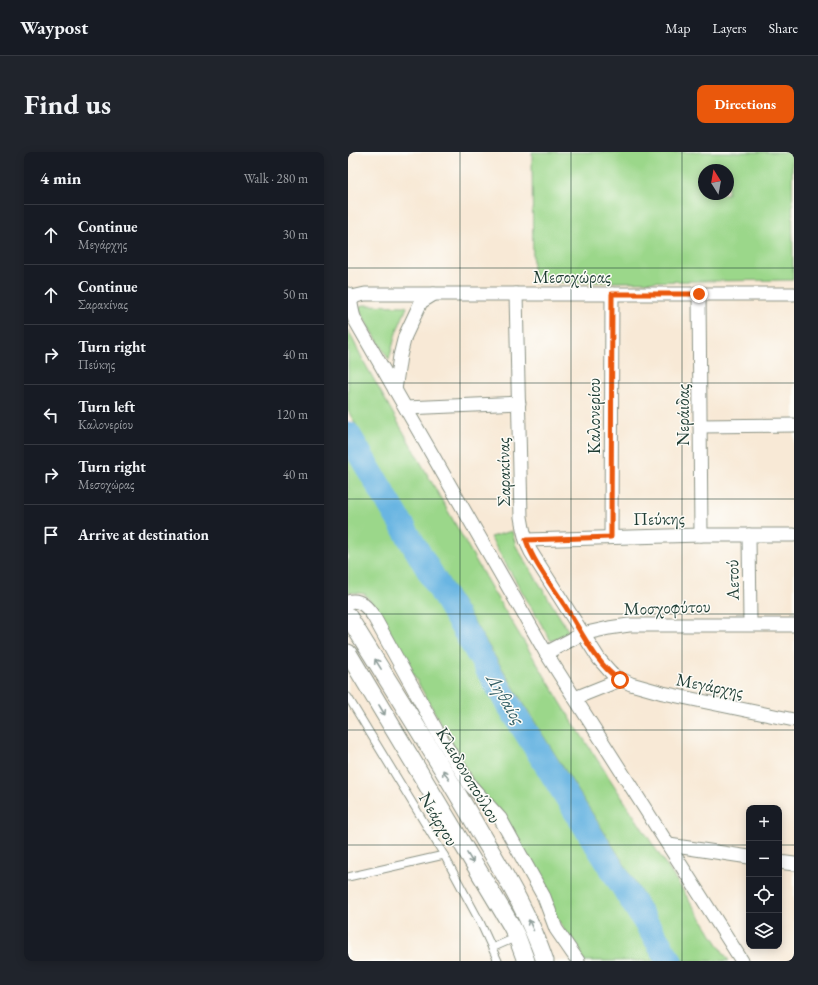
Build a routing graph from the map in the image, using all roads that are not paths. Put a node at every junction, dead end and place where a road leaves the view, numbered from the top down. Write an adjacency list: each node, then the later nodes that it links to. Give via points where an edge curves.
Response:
1 (435, 294): 2 (street, Μεσοχώρας); 6 (street, Μεσοχώρας, via 362,294); 8 (street, via 421,302 407,330)
2 (516, 294): 3 (street, Μεσοχώρας); 9 (street, Σαρακίνας)
3 (612, 294): 4 (street, Μεσοχώρας); 16 (street, Καλονερίου)
4 (699, 294): 5 (street, Μεσοχώρας); 12 (street, Νεράιδας)
5 (794, 294): 7 (street)
6 (350, 297): 8 (street, via 354,316)
7 (794, 300)
8 (395, 390): 10 (street)
9 (519, 403): 10 (street); 17 (street, Σαρακίνας, via 521,517)
10 (406, 408): 24 (street)
11 (794, 424): 12 (street)
12 (700, 426): 13 (street, Νεράιδας)
13 (701, 535): 14 (street, Πεύκης); 16 (street, Πεύκης)
14 (749, 535): 15 (street, Πεύκης); 20 (street, Αετού)
15 (794, 535)
16 (611, 537): 17 (street, Πεύκης)
17 (526, 540): 22 (street, Σαρακίνας)
18 (348, 602): 29 (street, via 359,602 367,607 374,617 435,727)
19 (348, 616): 29 (street, Κλειδονοπούλου, one-way to 19)
20 (750, 624): 21 (street, Μοσχοφύτου); 22 (street, Μοσχοφύτου, via 630,625)
21 (794, 625)
22 (582, 634): 24 (street, Μοσχοφύτου); 25 (street, Μεγάρχης, via 606,668)
23 (348, 653): 36 (street, one-way to 36)
24 (546, 653): 27 (street)
25 (620, 680): 27 (street); 28 (street, Μεγάρχης, via 662,693)
26 (348, 697): 31 (lane, Νεάρχου)
27 (575, 698): 30 (street)
28 (794, 720)
29 (465, 791): 40 (street, Κλειδονοπούλου, one-way to 29, via 524,909); 41 (street, via 500,818 544,897 556,930)
30 (669, 845): 32 (street); 42 (street)
31 (444, 855): 35 (lane); 37 (lane, Νεάρχου)
32 (746, 857)
33 (782, 862): 34 (street)
34 (794, 864)
35 (348, 877)
36 (517, 937): 37 (lane); 39 (street)
37 (492, 948): 38 (lane, Νεάρχου)
38 (498, 961)
39 (526, 961)
40 (545, 961)
41 (578, 961)
42 (742, 961)

